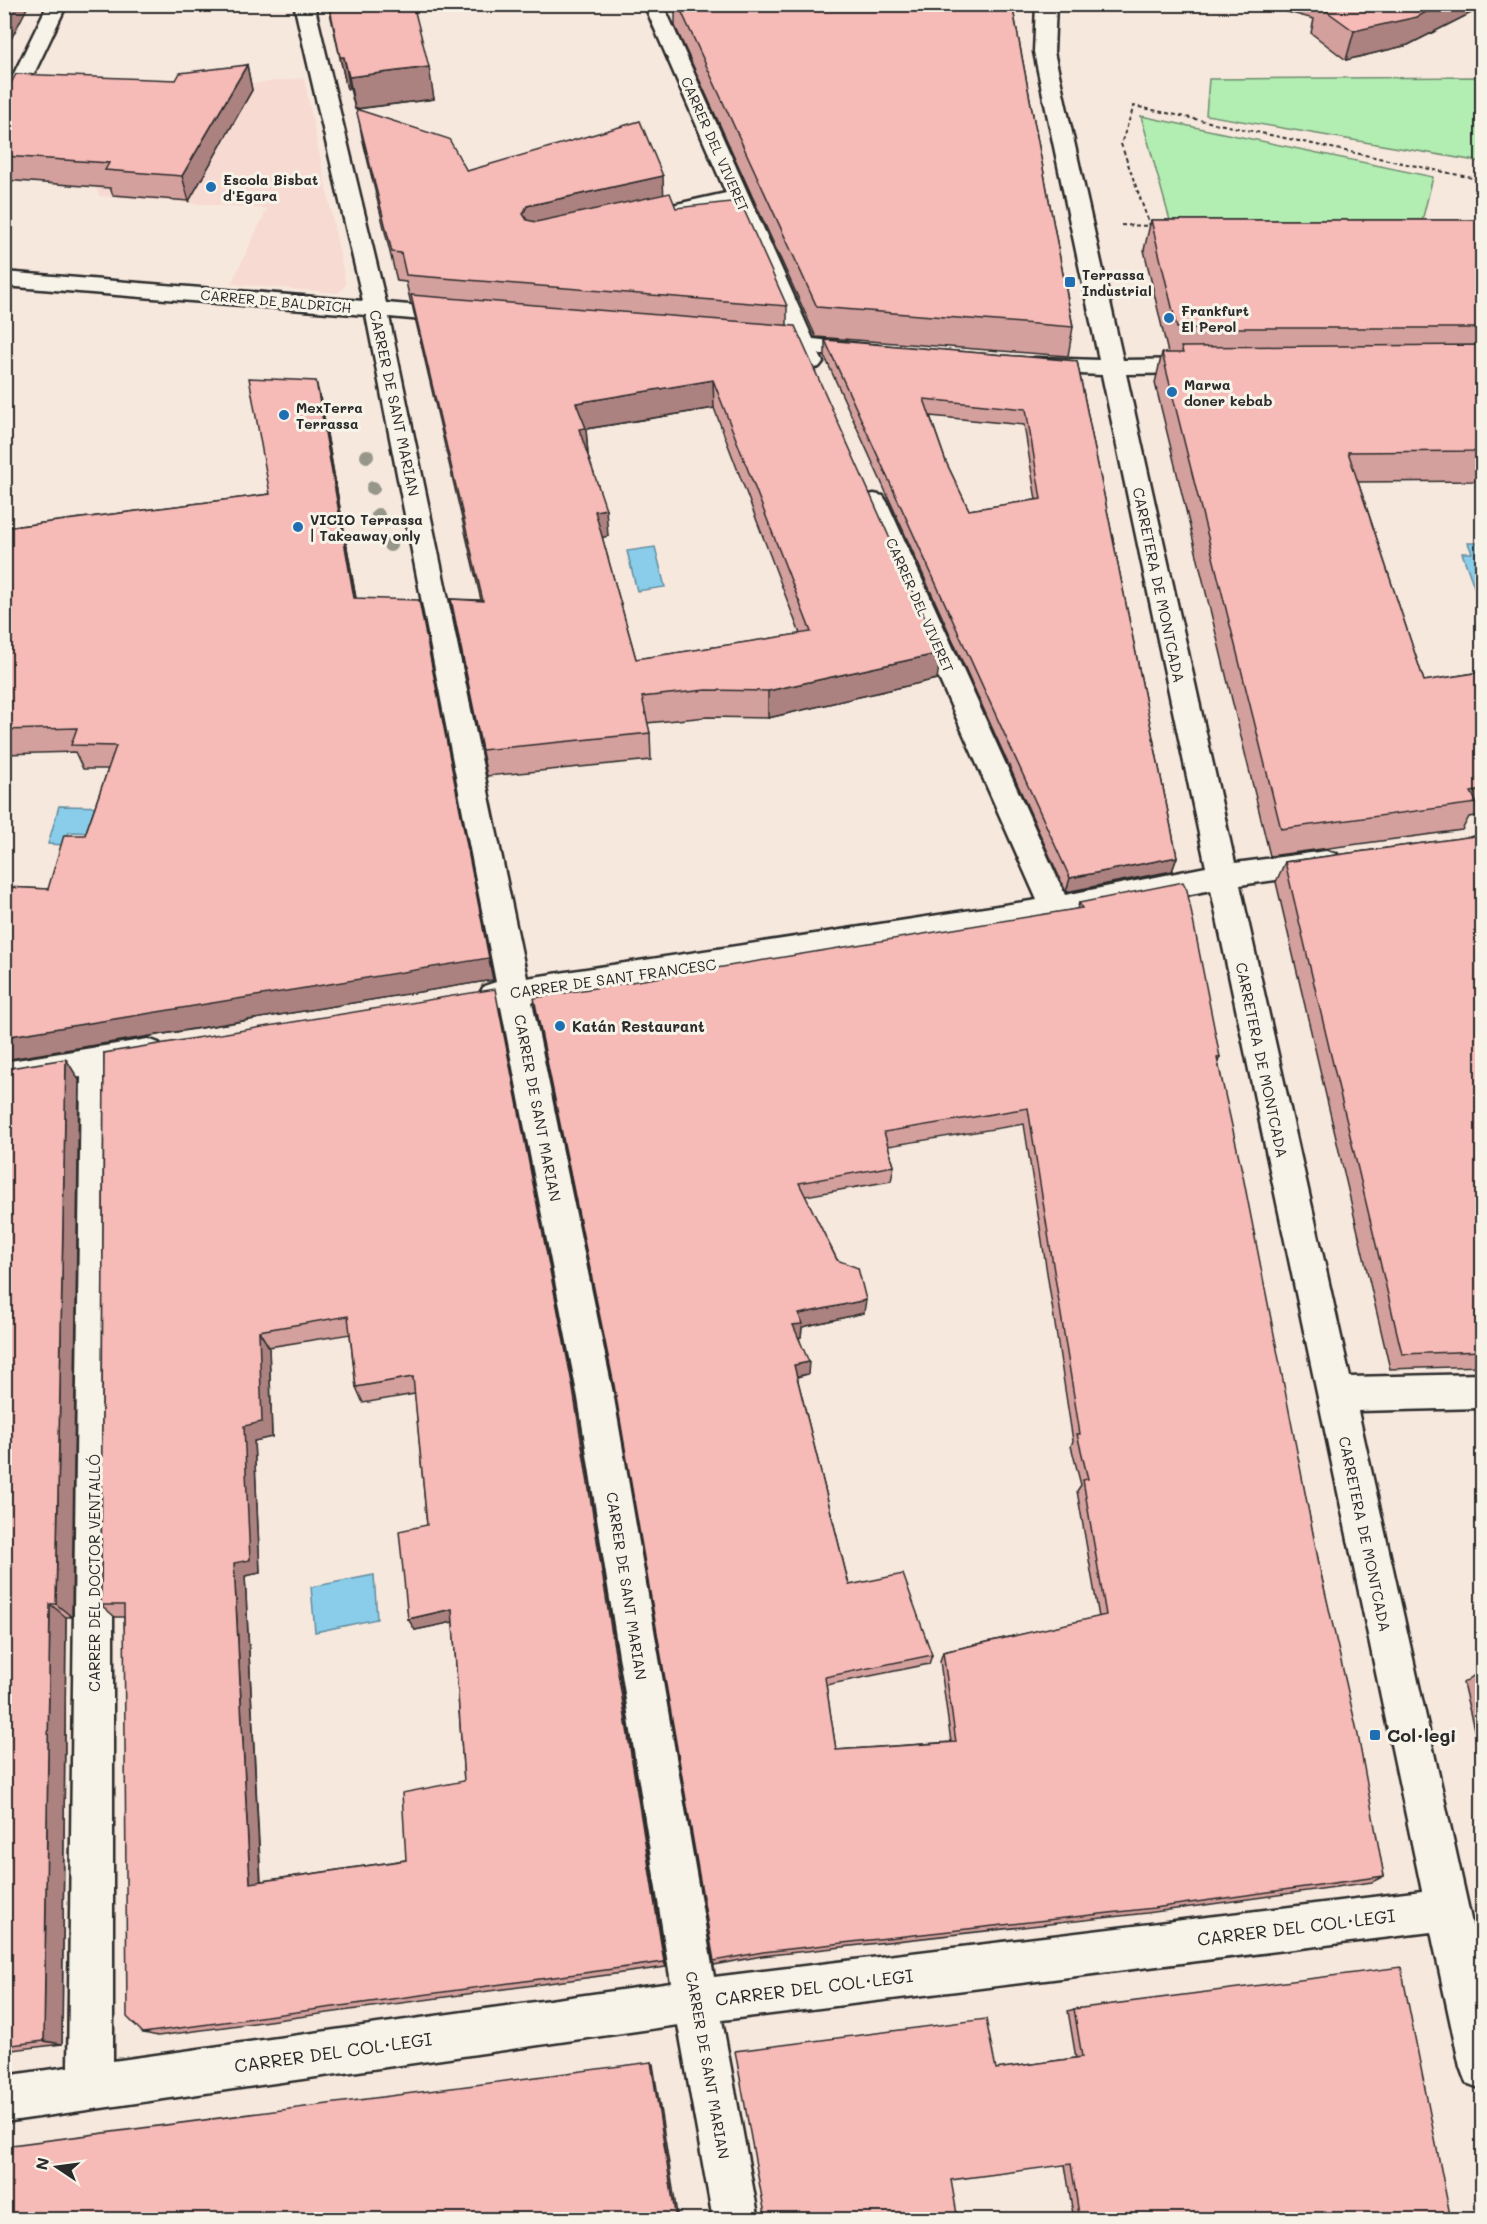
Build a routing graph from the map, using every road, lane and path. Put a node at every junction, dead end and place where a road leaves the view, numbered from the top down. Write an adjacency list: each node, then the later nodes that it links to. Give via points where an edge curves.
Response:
1 (58, 4): 7 (street)
2 (304, 4): 13 (street, CARRER DE SANT MARIAN)
3 (653, 4): 9 (street, CARRER DEL VIVERET)
4 (1025, 4): 6 (street, CARRETERA DE MONTCADA, via 1035,40)
5 (1046, 4): 6 (street, CARRETERA DE MONTCADA)
6 (1044, 52): 19 (street, CARRETERA DE MONTCADA)
7 (4, 116)
8 (1482, 180): 11 (path, via 1134,106 1121,144 1150,226)
9 (738, 197): 10 (street); 16 (street, CARRER DEL VIVERET)
10 (639, 219)
11 (1112, 225)
12 (4, 279): 13 (street, CARRER DE BALDRICH)
13 (376, 309): 14 (street, CARRER DE BALDRICH); 26 (street, CARRER DE SANT MARIAN)
14 (483, 319)
15 (732, 340): 16 (street)
16 (804, 346): 17 (street); 21 (street, CARRER DEL VIVERET)
17 (895, 353)
18 (1008, 363): 19 (street)
19 (1111, 367): 20 (street); 24 (street, CARRETERA DE MONTCADA)
20 (1226, 367)
21 (818, 378)
22 (862, 476): 25 (street, CARRER DEL VIVERET)
23 (1352, 859): 24 (street, CARRER DE SANT FRANCESC)
24 (1222, 876): 25 (street, CARRER DE SANT FRANCESC); 32 (street, CARRETERA DE MONTCADA)
25 (1056, 909): 26 (street, CARRER DE SANT FRANCESC)
26 (515, 992): 27 (street, CARRER DE SANT FRANCESC); 34 (street, CARRER DE SANT MARIAN, via 596,1398)
27 (468, 999)
28 (178, 1047): 29 (street)
29 (97, 1060): 30 (street); 36 (street, CARRER DEL DOCTOR VENTALLÓ)
30 (4, 1076)
31 (1482, 1392): 32 (street)
32 (1335, 1395): 33 (street, CARRETERA DE MONTCADA)
33 (1447, 1909): 34 (street, CARRER DEL COL·LEGI); 35 (street, CARRETERA DE MONTCADA)
34 (696, 2001): 36 (street, CARRER DEL COL·LEGI); 38 (street, CARRER DE SANT MARIAN)
35 (1480, 2047)
36 (90, 2086): 37 (street, CARRER DEL COL·LEGI)
37 (4, 2099)
38 (736, 2220)

